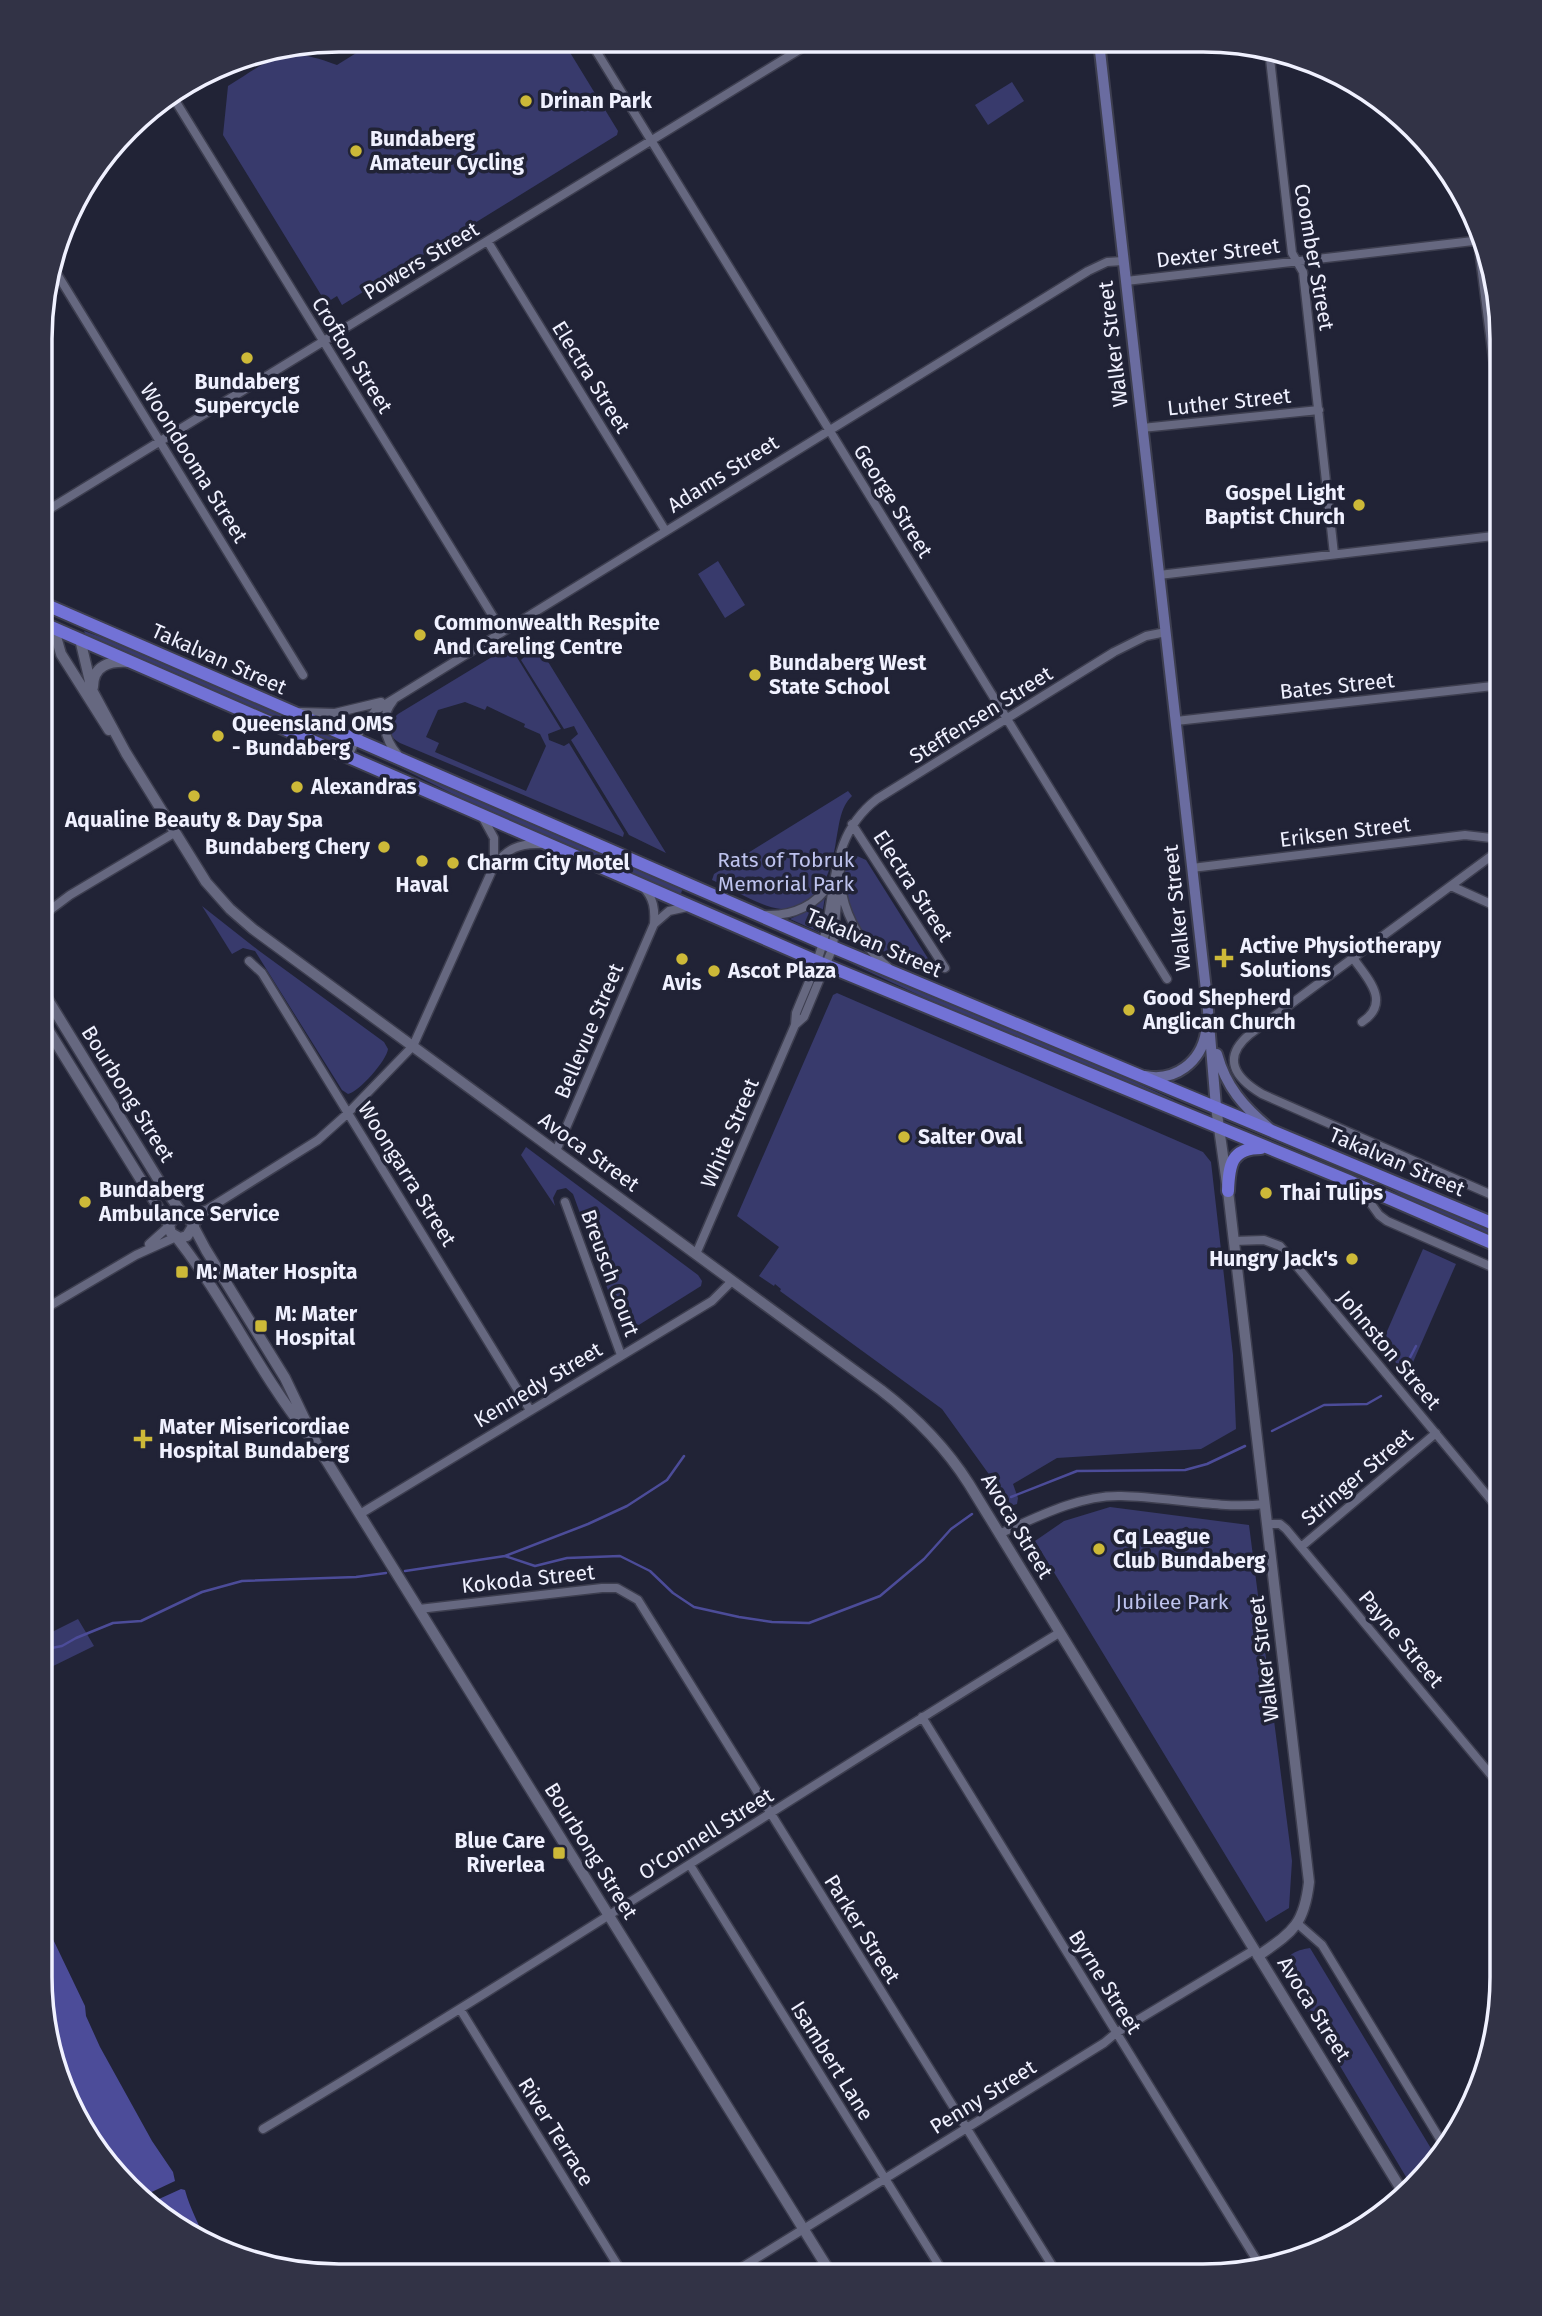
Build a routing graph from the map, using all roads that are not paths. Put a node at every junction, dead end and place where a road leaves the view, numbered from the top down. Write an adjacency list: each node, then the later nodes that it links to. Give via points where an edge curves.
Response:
1 (597, 52): 6 (street, George Street)
2 (796, 52): 6 (street, Powers Street)
3 (1100, 52): 9 (main road, Walker Street)
4 (1270, 61): 10 (street, Coomber Street)
5 (177, 103): 13 (street, Crofton Street)
6 (651, 141): 8 (street, Powers Street); 16 (street, George Street)
7 (1472, 241): 10 (street, Dexter Street)
8 (488, 242): 13 (street, Powers Street); 19 (street, Electra Street)
9 (1123, 261): 12 (main road, Walker Street); 16 (street, Adams Street, via 1088,271)
10 (1296, 262): 12 (street, Dexter Street); 14 (street, Coomber Street, via 1303,272)
11 (59, 278): 17 (street, Woondooma Street)
12 (1126, 281): 15 (main road, Walker Street)
13 (323, 341): 17 (street, Powers Street); 27 (street, Crofton Street)
14 (1319, 410): 15 (street, Luther Street); 21 (street, Coomber Street)
15 (1142, 428): 22 (main road, Walker Street)
16 (829, 430): 19 (street, Adams Street); 36 (street, George Street)
17 (161, 442): 18 (street, Powers Street); 31 (street, Woondooma Street)
18 (52, 508)
19 (665, 530): 27 (street, Adams Street)
20 (1490, 536): 21 (street)
21 (1334, 554): 22 (street)
22 (1159, 575): 28 (main road, Walker Street)
23 (52, 607): 24 (highway, Takalvan Street)
24 (63, 612): 29 (highway, via 74,621); 35 (highway, Takalvan Street)
25 (52, 627): 29 (highway, Takalvan Street)
26 (52, 630): 39 (street, via 61,654)
27 (502, 631): 34 (street, Adams Street)
28 (1166, 632): 36 (street, Steffensen Street, via 1127,645); 37 (main road, Walker Street)
29 (80, 639): 30 (highway, Takalvan Street); 33 (street)
30 (132, 662): 33 (street, via 113,662 100,668 93,677); 40 (highway, Takalvan Street)
31 (303, 675)
32 (1490, 686): 37 (street, Bates Street)
33 (95, 696): 39 (street)
34 (397, 696): 35 (street, via 335,713); 38 (street, Adams Street, via 369,716); 41 (street, via 387,709 385,730 394,750)
35 (289, 710): 38 (highway, Takalvan Street)
36 (1007, 719): 43 (street, Steffensen Street, via 877,799); 64 (street, George Street)
37 (1176, 721): 49 (main road, Walker Street)
38 (356, 739): 40 (street, Adams Street); 41 (highway, Takalvan Street)
39 (126, 753): 44 (street)
40 (348, 756): 42 (highway, Takalvan Street)
41 (407, 762): 56 (highway, Takalvan Street)
42 (480, 814): 46 (highway, Takalvan Street); 48 (street, via 494,838)
43 (852, 824): 50 (street, Steffensen Street); 62 (street, Electra Street)
44 (174, 833): 55 (street); 70 (street, via 206,881 241,919)
45 (1490, 838): 49 (street, Eriksen Street, via 1465,835)
46 (550, 845): 48 (street, via 516,846); 51 (highway, Takalvan Street)
47 (1490, 857): 52 (street)
48 (494, 866): 70 (street)
49 (1192, 868): 65 (main road, Walker Street)
50 (837, 872): 56 (street, via 825,891 800,910 769,916); 58 (street, Steffensen Street); 63 (street, via 844,904 859,934)
51 (639, 884): 54 (highway, Takalvan Street); 57 (street, via 652,898)
52 (1451, 886): 53 (street); 59 (street)
53 (1490, 904)
54 (692, 907): 57 (street, via 673,910); 61 (highway, Takalvan Street)
55 (52, 908)
56 (751, 912): 58 (highway, Takalvan Street)
57 (654, 924): 77 (street, Bellevue Street)
58 (828, 945): 61 (street, Steffensen Street); 63 (highway, Takalvan Street)
59 (1353, 958): 67 (street, via 1376,993 1370,1016); 80 (street, Takalvan Street, via 1244,1039 1234,1056 1236,1071 1242,1081 1262,1094)
60 (249, 961): 73 (street, Woongarra Street, via 262,973)
61 (822, 963): 74 (highway, Takalvan Street); 90 (street, White Street, via 804,1017 795,1025)
62 (945, 968)
63 (899, 975): 71 (highway, Takalvan Street)
64 (1167, 979)
65 (1207, 999): 68 (main road, Walker Street); 71 (main road, via 1205,1040 1194,1060 1172,1075)
66 (52, 1006): 83 (street, Bourbong Street)
67 (1362, 1022)
68 (1210, 1031): 72 (main road, Walker Street); 75 (main road, via 1229,1086 1252,1114)
69 (52, 1036): 85 (street, Bourbong Street)
70 (413, 1046): 73 (street); 77 (street, Avoca Street)
71 (1139, 1075): 72 (highway, Takalvan Street)
72 (1216, 1107): 74 (street, Walker Street); 75 (highway, Takalvan Street)
73 (347, 1114): 82 (street, via 318,1140); 98 (street, Woongarra Street)
74 (1219, 1129): 76 (highway, Takalvan Street); 79 (street, Walker Street)
75 (1273, 1130): 84 (highway, Takalvan Street)
76 (1269, 1148): 78 (highway, Takalvan Street); 79 (highway, via 1247,1149 1236,1156)
77 (556, 1151): 90 (street, Avoca Street)
78 (1357, 1185): 89 (highway, Takalvan Street); 92 (street, via 1387,1221)
79 (1228, 1191): 88 (street, Walker Street)
80 (1490, 1194)
81 (565, 1202): 95 (street, Breusch Court)
82 (208, 1209): 83 (street); 86 (street)
83 (185, 1216): 85 (street, via 176,1216); 86 (street)
84 (1490, 1222)
85 (170, 1226): 87 (street); 91 (street)
86 (192, 1227): 87 (street, via 187,1237); 96 (street, Bourbong Street)
87 (176, 1237): 91 (street); 97 (street, Bourbong Street)
88 (1234, 1241): 99 (street, Johnston Street, via 1264,1240 1280,1246); 102 (street, Walker Street)
89 (1490, 1242)
90 (696, 1254): 93 (street, Avoca Street)
91 (136, 1255): 94 (street)
92 (1490, 1266)
93 (732, 1281): 95 (street, Kennedy Street, via 712,1301); 105 (street, Avoca Street, via 907,1410 956,1463)
94 (52, 1305)
95 (621, 1355): 98 (street, Kennedy Street)
96 (286, 1381): 97 (street, via 285,1391); 100 (street, Bourbong Street)
97 (274, 1389): 100 (street, Bourbong Street)
98 (530, 1410): 103 (street, Kennedy Street)
99 (1436, 1433): 101 (street, Johnston Street); 106 (street, Stringer Street)
100 (318, 1447): 103 (street, Bourbong Street)
101 (1490, 1499)
102 (1265, 1504): 104 (street, Walker Street); 105 (street, via 1241,1507 1119,1496 1089,1499)
103 (360, 1514): 108 (street, Bourbong Street)
104 (1268, 1524): 106 (street, Payne Street, via 1280,1524); 115 (street, Walker Street, via 1309,1882)
105 (999, 1534): 109 (street, Avoca Street)
106 (1301, 1547): 111 (street, Payne Street)
107 (638, 1600): 108 (street, Kokoda Street, via 617,1588 602,1588); 112 (street, Parker Street)
108 (419, 1609): 114 (street, Bourbong Street)
109 (1059, 1633): 110 (street, O'Connell Street); 116 (street, Avoca Street)
110 (922, 1717): 112 (street, O'Connell Street); 118 (street, Byrne Street)
111 (1490, 1774)
112 (770, 1815): 113 (street, O'Connell Street); 119 (street, Parker Street)
113 (690, 1866): 114 (street, O'Connell Street); 122 (street, Isambert Lane)
114 (610, 1916): 117 (street, O'Connell Street); 124 (street, Bourbong Street)
115 (1298, 1924): 116 (street); 121 (street, Avoca Street, via 1322,1945)
116 (1256, 1953): 118 (street, Penny Street); 123 (street, Avoca Street)
117 (460, 2009): 120 (street, O'Connell Street); 126 (street, River Terrace)
118 (1116, 2033): 119 (street, Penny Street); 125 (street, Byrne Street)
119 (966, 2127): 122 (street, Penny Street); 130 (street, Parker Street)
120 (263, 2129)
121 (1439, 2138)
122 (885, 2179): 124 (street, Penny Street); 129 (street, Isambert Lane)
123 (1399, 2185)
124 (804, 2229): 127 (street, Penny Street); 128 (street, Bourbong Street)
125 (1256, 2258)
126 (617, 2264)
127 (747, 2264)
128 (825, 2264)
129 (938, 2264)
130 (1051, 2264)

